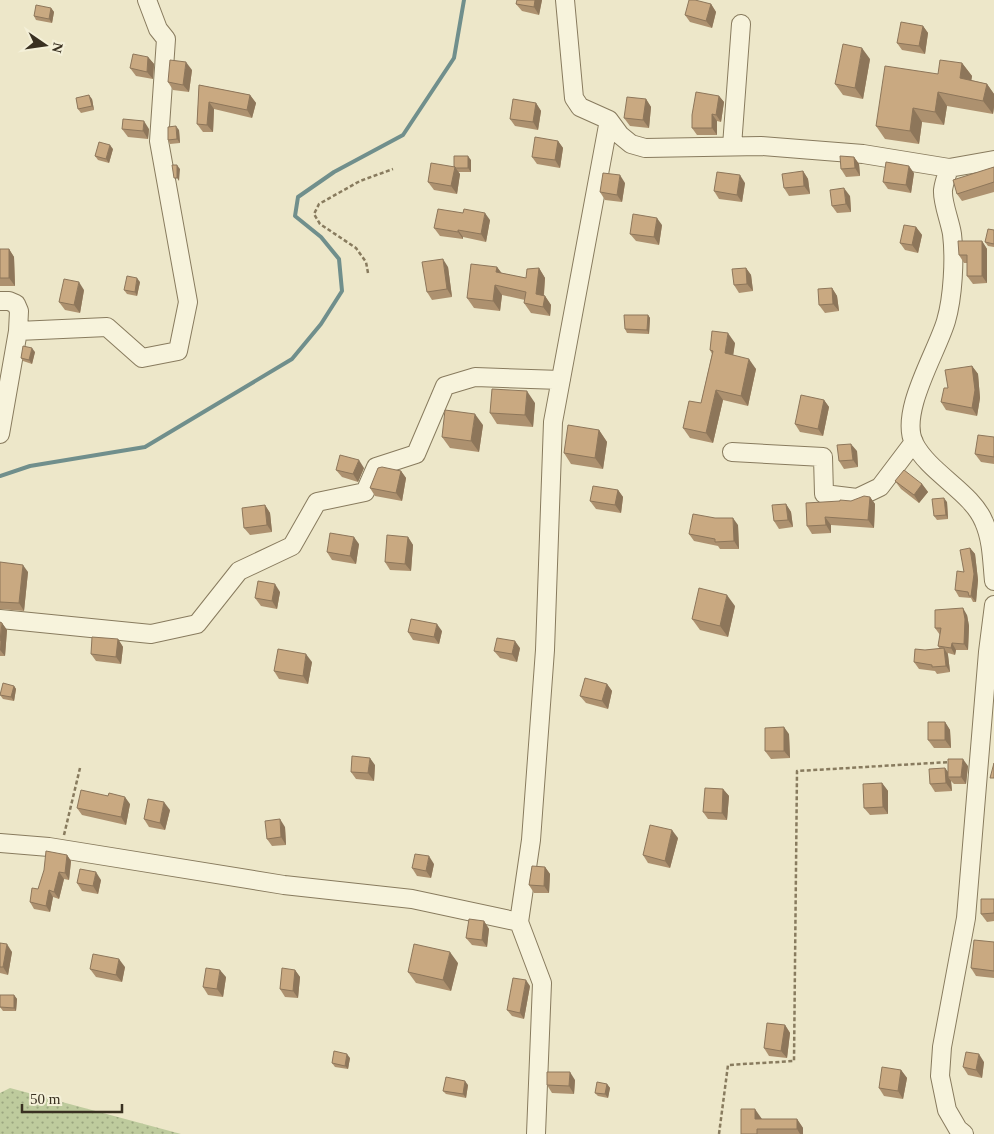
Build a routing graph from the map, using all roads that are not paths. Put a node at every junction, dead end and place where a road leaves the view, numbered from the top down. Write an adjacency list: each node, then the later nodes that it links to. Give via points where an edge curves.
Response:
1 (147, 0): 9 (street, via 158,29 166,39 159,141 188,302 178,351 142,358 107,327)
2 (565, 0): 4 (street, via 574,98 580,107)
3 (741, 24): 5 (street)
4 (609, 120): 5 (street, via 631,144 645,148); 10 (street)
5 (732, 146): 7 (street, via 863,154)
6 (994, 160): 7 (street)
7 (949, 168): 12 (street, via 943,191 952,234 954,270 947,320 910,418)
8 (0, 301): 9 (street, via 9,300 16,304)
9 (18, 331): 11 (street)
10 (561, 380): 16 (street, via 475,377 445,386 416,454 376,467 365,492 317,502 292,546 239,571 197,624 151,634); 19 (street, via 553,422 545,650 532,830)
11 (0, 434)
12 (914, 442): 13 (street, via 880,487 857,498 824,494 823,457); 14 (street, via 932,466 971,502 984,520 990,538)
13 (732, 452)
14 (994, 581)
15 (994, 605): 17 (street, via 988,652)
16 (0, 619)
17 (988, 727): 21 (street, via 966,918 942,1047 940,1076 947,1110)
18 (0, 843): 19 (street, via 61,848 284,885 412,899)
19 (519, 922): 20 (street, via 542,983)
20 (536, 1134)
21 (964, 1134)

